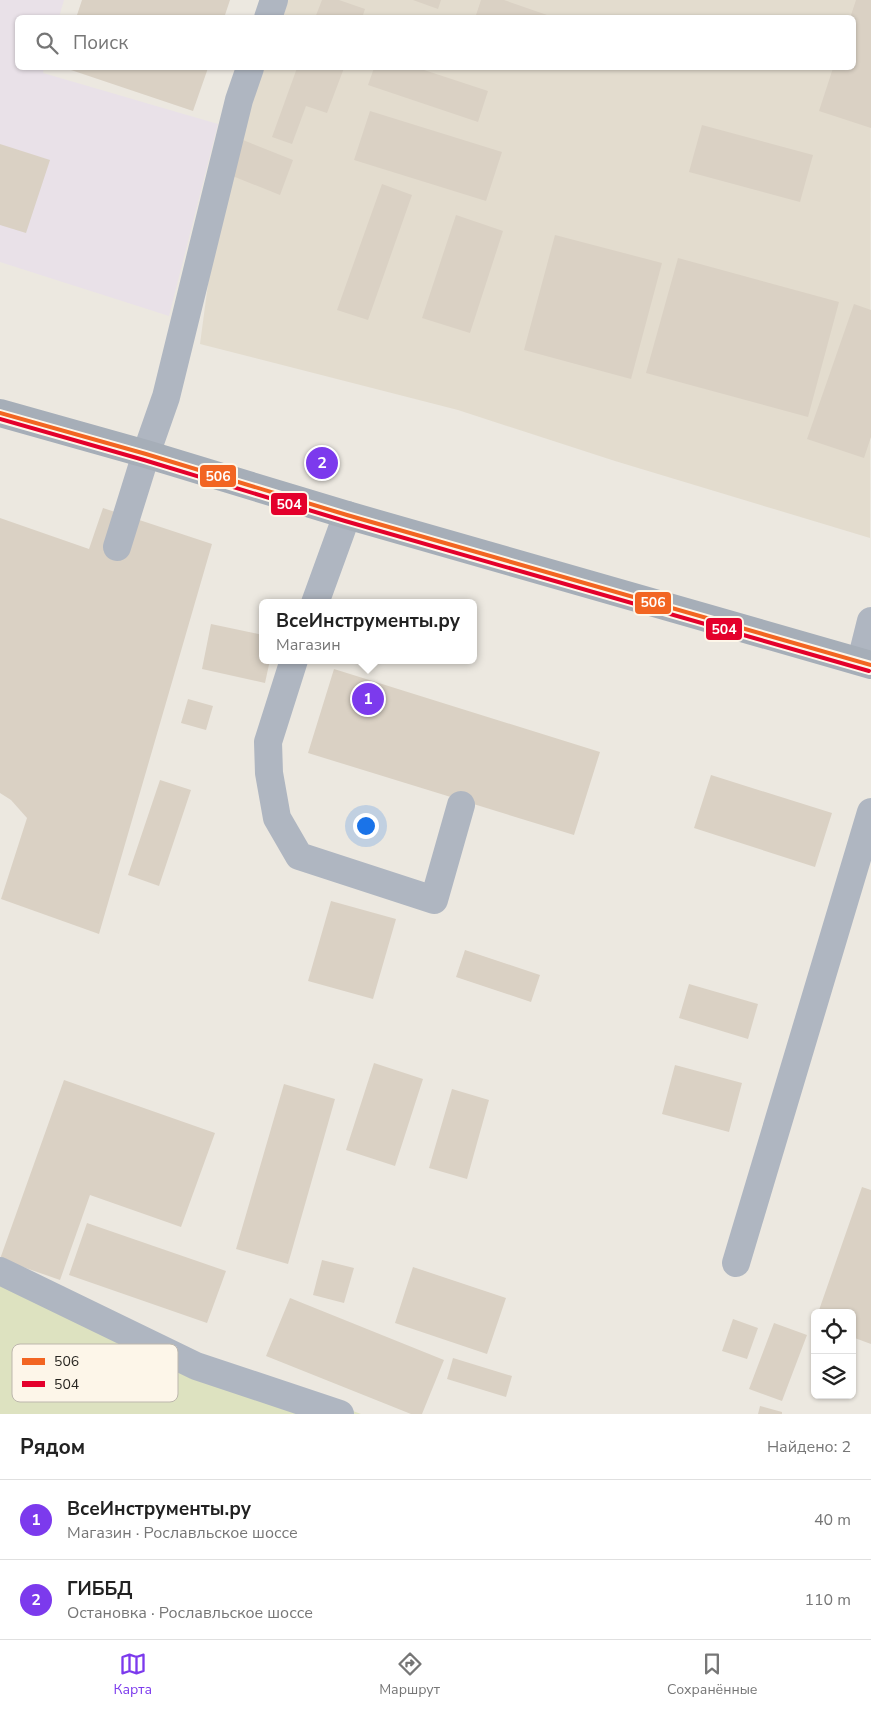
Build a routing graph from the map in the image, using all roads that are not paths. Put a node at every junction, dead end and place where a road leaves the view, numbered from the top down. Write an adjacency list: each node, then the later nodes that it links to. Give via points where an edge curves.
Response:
1 (274, 0): 2 (lane)
2 (269, 15)
3 (249, 70): 5 (lane, via 239,100 166,397)
4 (0, 413): 5 (main road)
5 (146, 454): 6 (main road); 7 (lane)
6 (347, 515): 8 (lane); 10 (main road)
7 (117, 547)
8 (316, 599)
9 (871, 621): 10 (lane)
10 (866, 663)
11 (293, 664): 12 (lane, via 268,742 268,773 277,818 298,856 434,900)
12 (462, 805)
13 (871, 812): 14 (lane)
14 (736, 1263)
15 (0, 1271): 16 (lane)
16 (151, 1344)
17 (178, 1357): 18 (lane)
18 (340, 1414)

